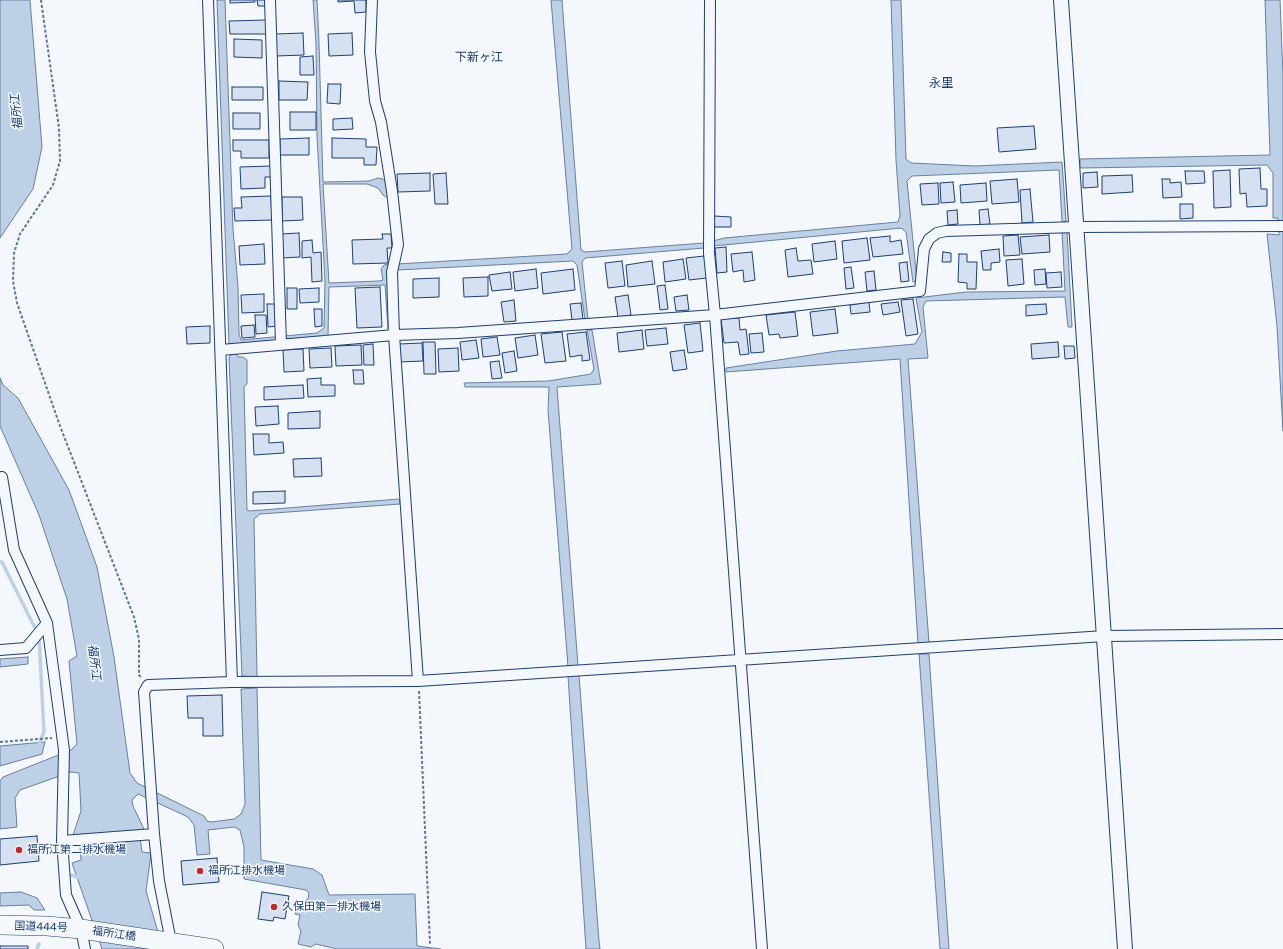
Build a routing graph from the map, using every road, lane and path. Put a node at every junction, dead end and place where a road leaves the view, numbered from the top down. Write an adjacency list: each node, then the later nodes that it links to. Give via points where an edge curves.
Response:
1 (41, 0): 21 (path, via 59,128 60,161 53,185 20,234 14,253 13,281 17,303 60,426 134,617 139,639 139,675)
2 (208, 0): 12 (street)
3 (270, 0): 11 (street)
4 (372, 0): 10 (street, via 370,52 375,101 381,122 398,245 392,272)
5 (710, 0): 9 (street, via 708,232)
6 (1061, 0): 8 (street)
7 (1279, 226): 8 (street)
8 (1077, 227): 9 (street, via 937,233 929,238 924,249 920,291); 16 (street)
9 (715, 315): 10 (street, via 458,334); 18 (street)
10 (394, 335): 11 (street); 20 (street)
11 (281, 344): 12 (street)
12 (221, 350): 19 (street)
13 (2, 477): 14 (street, via 14,550)
14 (47, 623): 17 (street, via 26,648); 25 (street, via 64,750)
15 (1283, 634): 16 (street)
16 (1105, 636): 18 (street); 33 (street)
17 (0, 650)
18 (741, 660): 20 (street); 32 (street)
19 (232, 682): 20 (street); 21 (street)
20 (418, 682): 29 (path)
21 (148, 685): 24 (street, via 144,692)
22 (47, 738): 23 (path)
23 (0, 742)
24 (154, 834): 25 (street); 28 (street, via 159,881)
25 (62, 841): 27 (street, via 66,895)
26 (0, 925): 27 (highway, 国道444号)
27 (81, 929): 28 (highway, 福所江橋); 30 (street)
28 (171, 942): 31 (highway)
29 (430, 944)
30 (85, 949)
31 (214, 949)
32 (762, 949)
33 (1125, 949)

